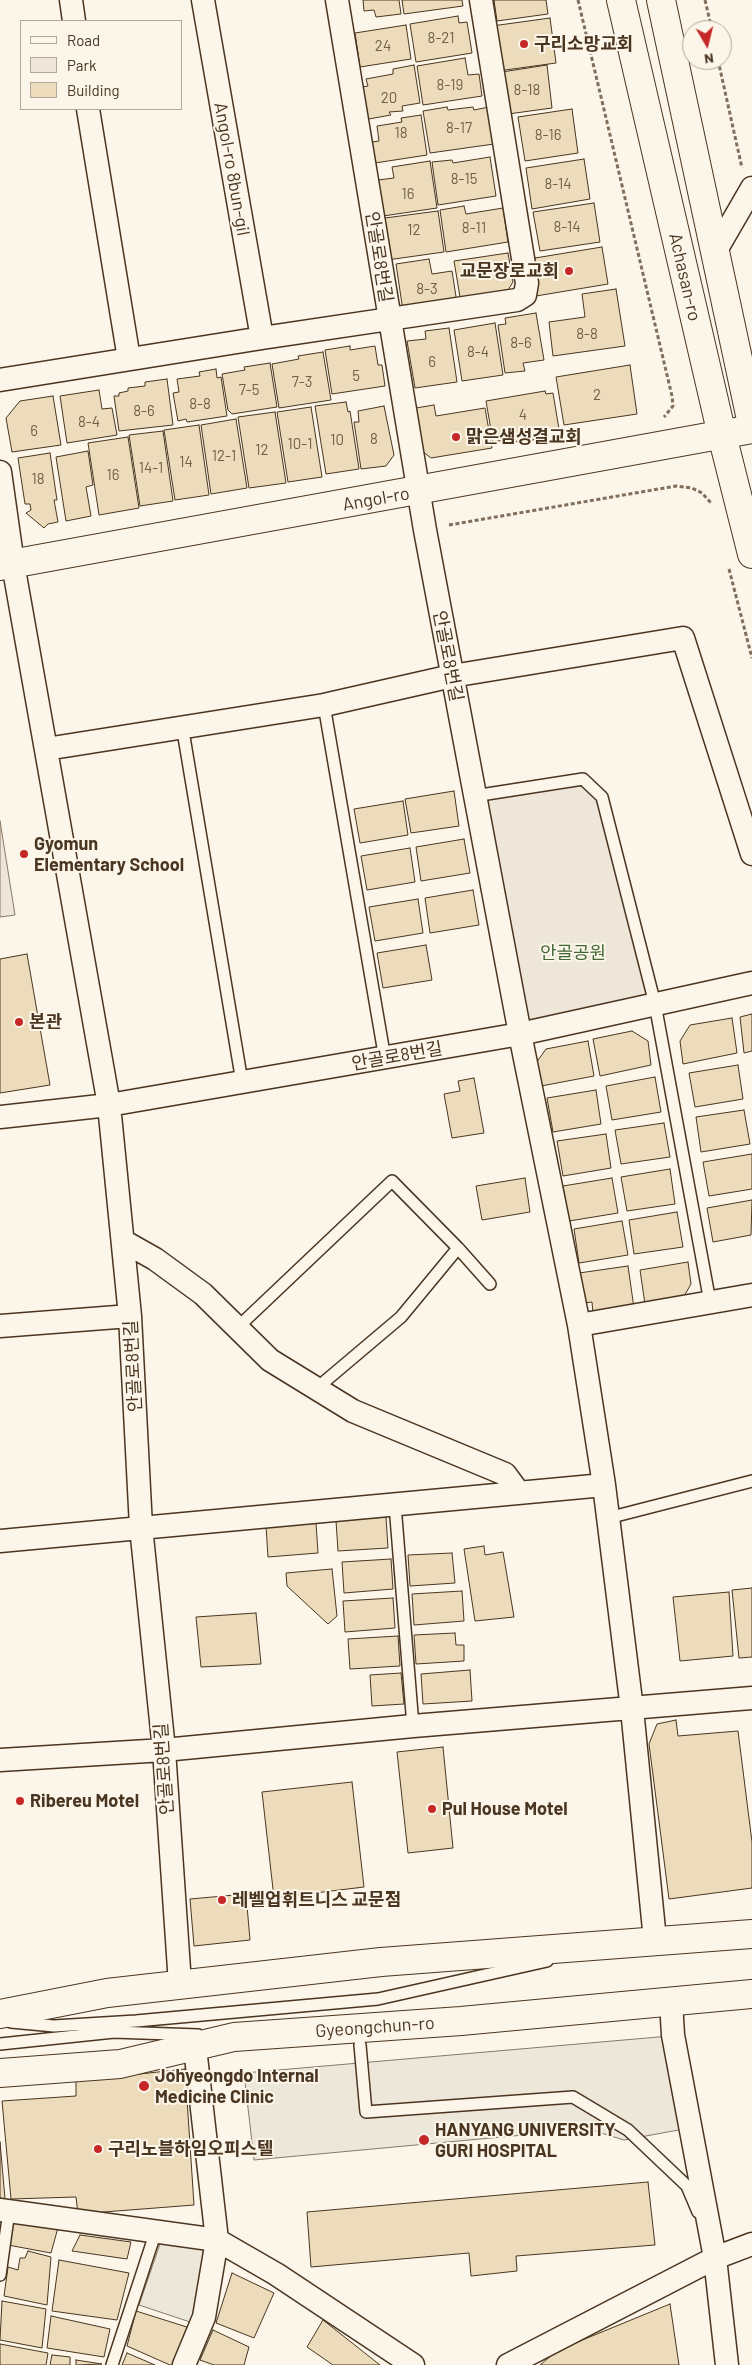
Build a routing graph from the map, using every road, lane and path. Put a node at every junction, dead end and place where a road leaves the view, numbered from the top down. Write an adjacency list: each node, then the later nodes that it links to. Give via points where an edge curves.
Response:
1 (70, 0): 9 (street)
2 (203, 0): 16 (street, Angol-ro 8bun-gil)
3 (337, 0): 15 (street, 안골로8번길)
4 (481, 0): 15 (street, via 527,283 525,295 517,300)
5 (578, 0): 19 (path, via 672,396 673,406)
6 (621, 0): 22 (main road, Achasan-ro)
7 (661, 0): 14 (main road, Achasan-ro)
8 (705, 0): 10 (path)
9 (74, 20)
10 (710, 20)
11 (720, 70): 13 (path)
12 (88, 110): 17 (street)
13 (747, 180): 14 (street)
14 (715, 252): 20 (main road, Achasan-ro)
15 (389, 319): 16 (street); 24 (street, 안골로8번길)
16 (262, 338): 17 (street)
17 (129, 359): 18 (street)
18 (0, 380)
19 (661, 419)
20 (752, 424)
21 (752, 429): 22 (main road, Angol-ro)
22 (722, 435): 24 (main road, Angol-ro); 27 (main road, Achasan-ro)
23 (0, 472): 28 (street)
24 (418, 492): 28 (main road, Angol-ro); 30 (street, 안골로8번길)
25 (712, 506): 26 (path, via 702,493 676,486)
26 (448, 526)
27 (740, 560): 29 (path)
28 (6, 565): 33 (street)
29 (752, 658)
30 (452, 676): 31 (street); 34 (street, 안골로8번길); 35 (street, via 683,638)
31 (324, 705): 32 (street); 39 (lane)
32 (182, 726): 33 (street); 40 (lane)
33 (46, 749): 41 (street)
34 (474, 796): 37 (lane, via 583,779 602,797); 38 (street, 안골로8번길)
35 (752, 854)
36 (752, 983): 37 (street)
37 (655, 1004): 38 (street); 47 (lane)
38 (520, 1034): 39 (street, 안골로8번길); 49 (street)
39 (384, 1059): 40 (street, 안골로8번길)
40 (242, 1082): 41 (street, 안골로8번길)
41 (109, 1104): 42 (street); 43 (street, 안골로8번길)
42 (0, 1117)
43 (123, 1241): 48 (street, 안골로8번길); 51 (street, via 155,1258 203,1294)
44 (458, 1248): 45 (lane); 51 (lane, via 392,1181); 52 (lane, via 401,1317)
45 (490, 1284)
46 (752, 1295): 47 (street)
47 (710, 1302): 49 (street)
48 (130, 1316): 50 (street); 58 (street, 안골로8번길)
49 (579, 1325): 54 (street)
50 (0, 1326)
51 (237, 1328): 52 (street, via 270,1360)
52 (316, 1388): 55 (street, via 353,1411 505,1474)
53 (752, 1481): 57 (lane)
54 (604, 1485): 55 (street); 57 (street)
55 (519, 1493): 56 (street)
56 (395, 1505): 58 (street); 62 (lane)
57 (608, 1518): 61 (street)
58 (141, 1527): 59 (street); 63 (street, 안골로8번길)
59 (0, 1541)
60 (752, 1698): 61 (street)
61 (632, 1709): 62 (street); 66 (street)
62 (413, 1726): 63 (street)
63 (164, 1750): 64 (street); 67 (street, 안골로8번길)
64 (0, 1760)
65 (752, 1934): 66 (main road)
66 (644, 1941): 67 (main road, via 381,1962); 71 (lane, via 378,1999 54,2026)
67 (180, 1984): 70 (main road, via 106,1993)
68 (752, 1994): 69 (main road, Gyeongchun-ro)
69 (671, 2002): 72 (main road, Gyeongchun-ro); 81 (street, via 673,2035)
70 (0, 2014)
71 (0, 2021)
72 (234, 2037): 73 (lane, via 114,2032); 75 (main road, Gyeongchun-ro)
73 (0, 2044)
74 (360, 2045): 81 (lane, via 366,2112 573,2097 628,2130 687,2186)
75 (195, 2048): 76 (main road, Gyeongchun-ro, via 120,2064); 79 (street)
76 (0, 2073)
77 (5, 2211): 78 (street); 82 (lane)
78 (156, 2231): 79 (street); 84 (lane)
79 (217, 2240): 83 (street, via 276,2274); 85 (street, via 204,2317)
80 (752, 2244): 81 (street)
81 (715, 2258): 86 (street); 87 (street)
82 (0, 2276)
83 (409, 2364)
84 (112, 2365)
85 (184, 2365)
86 (508, 2365)
87 (727, 2365)

